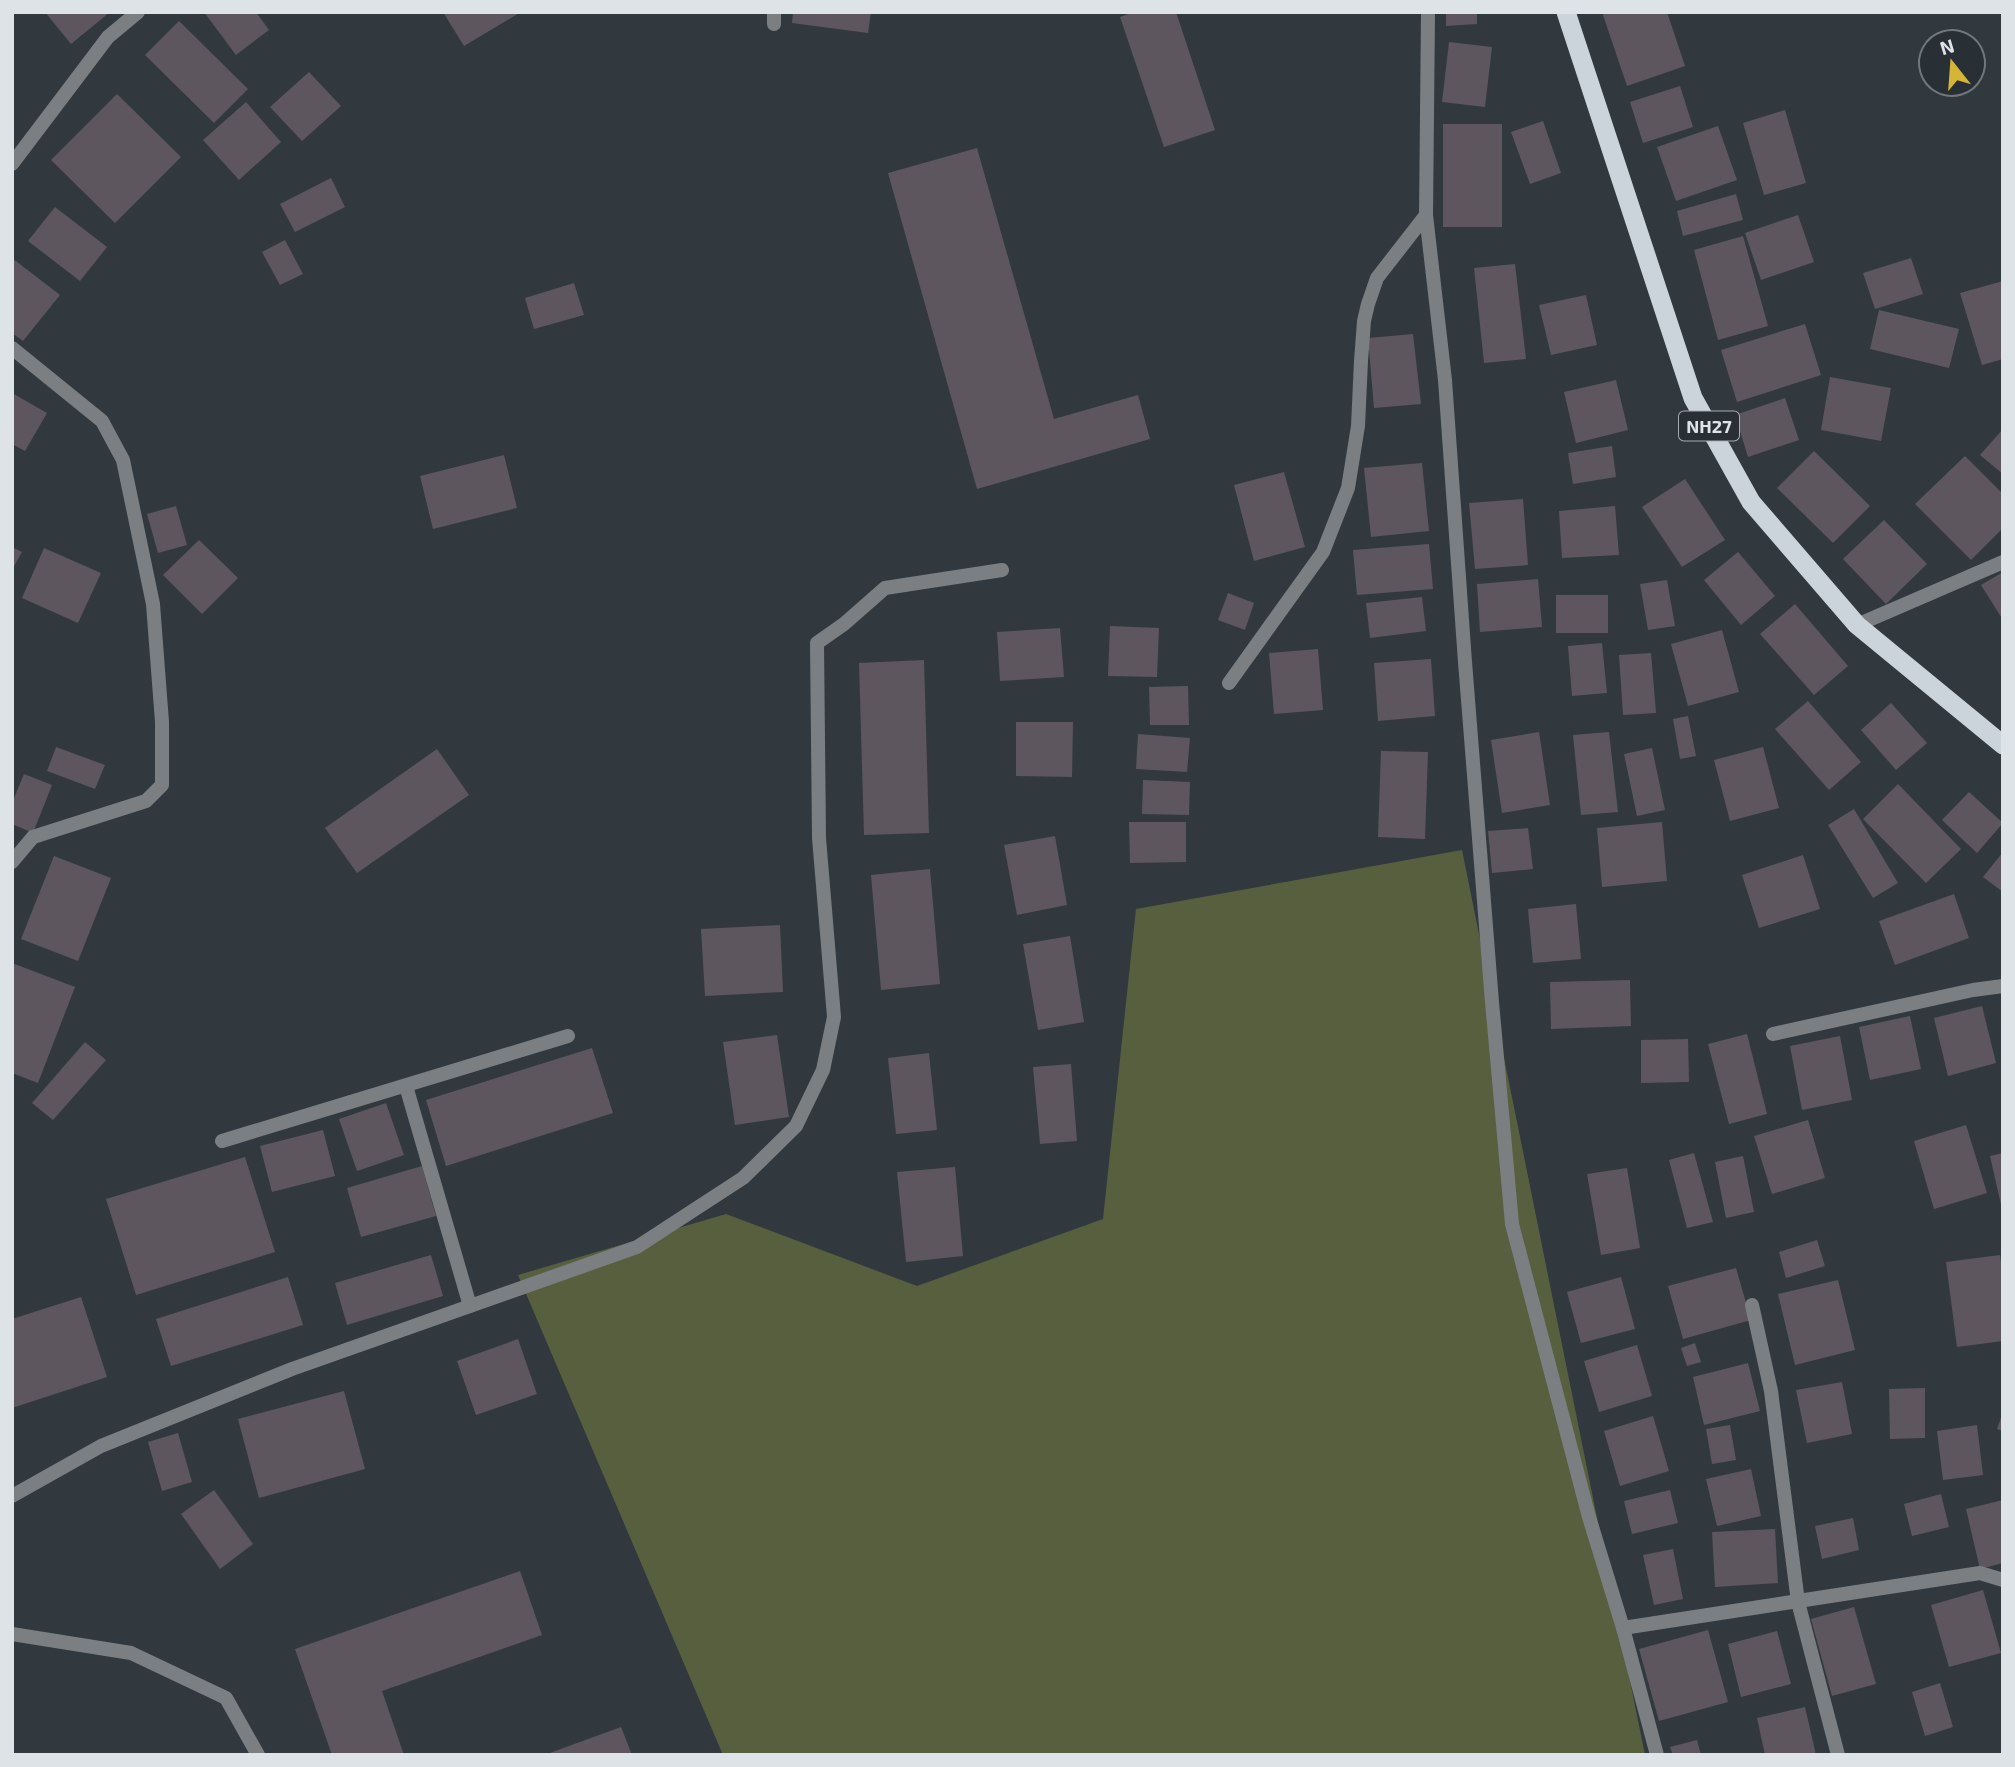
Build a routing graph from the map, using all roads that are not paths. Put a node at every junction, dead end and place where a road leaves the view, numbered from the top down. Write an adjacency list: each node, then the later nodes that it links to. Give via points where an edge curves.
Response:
1 (138, 12): 4 (street, via 108,37)
2 (1427, 12): 5 (street)
3 (1566, 12): 9 (highway, NH27, via 1693,398 1751,502)
4 (12, 164)
5 (1426, 215): 10 (street, via 1377,278 1367,304 1359,426 1348,488 1323,552); 23 (street, via 1446,380 1512,1224)
6 (12, 348): 12 (street, via 102,421 123,460 153,604 162,785 146,801 33,837)
7 (2003, 562): 9 (street)
8 (1002, 570): 19 (street, via 885,587 817,643 819,838 834,1017 822,1070 796,1126 743,1178 637,1247)
9 (1857, 625): 11 (highway, NH27)
10 (1229, 683)
11 (2003, 745)
12 (12, 862)
13 (2003, 986): 14 (street)
14 (1773, 1034)
15 (568, 1037): 16 (street)
16 (406, 1086): 17 (street); 19 (street)
17 (222, 1141)
18 (1752, 1305): 22 (street, via 1771,1391)
19 (470, 1306): 20 (street, via 292,1369 101,1447)
20 (12, 1496)
21 (2003, 1580): 22 (street, via 1980,1573)
22 (1798, 1602): 23 (street); 27 (street)
23 (1623, 1628): 26 (street)
24 (12, 1634): 25 (street, via 131,1653 226,1698)
25 (258, 1755)
26 (1657, 1755)
27 (1839, 1755)

